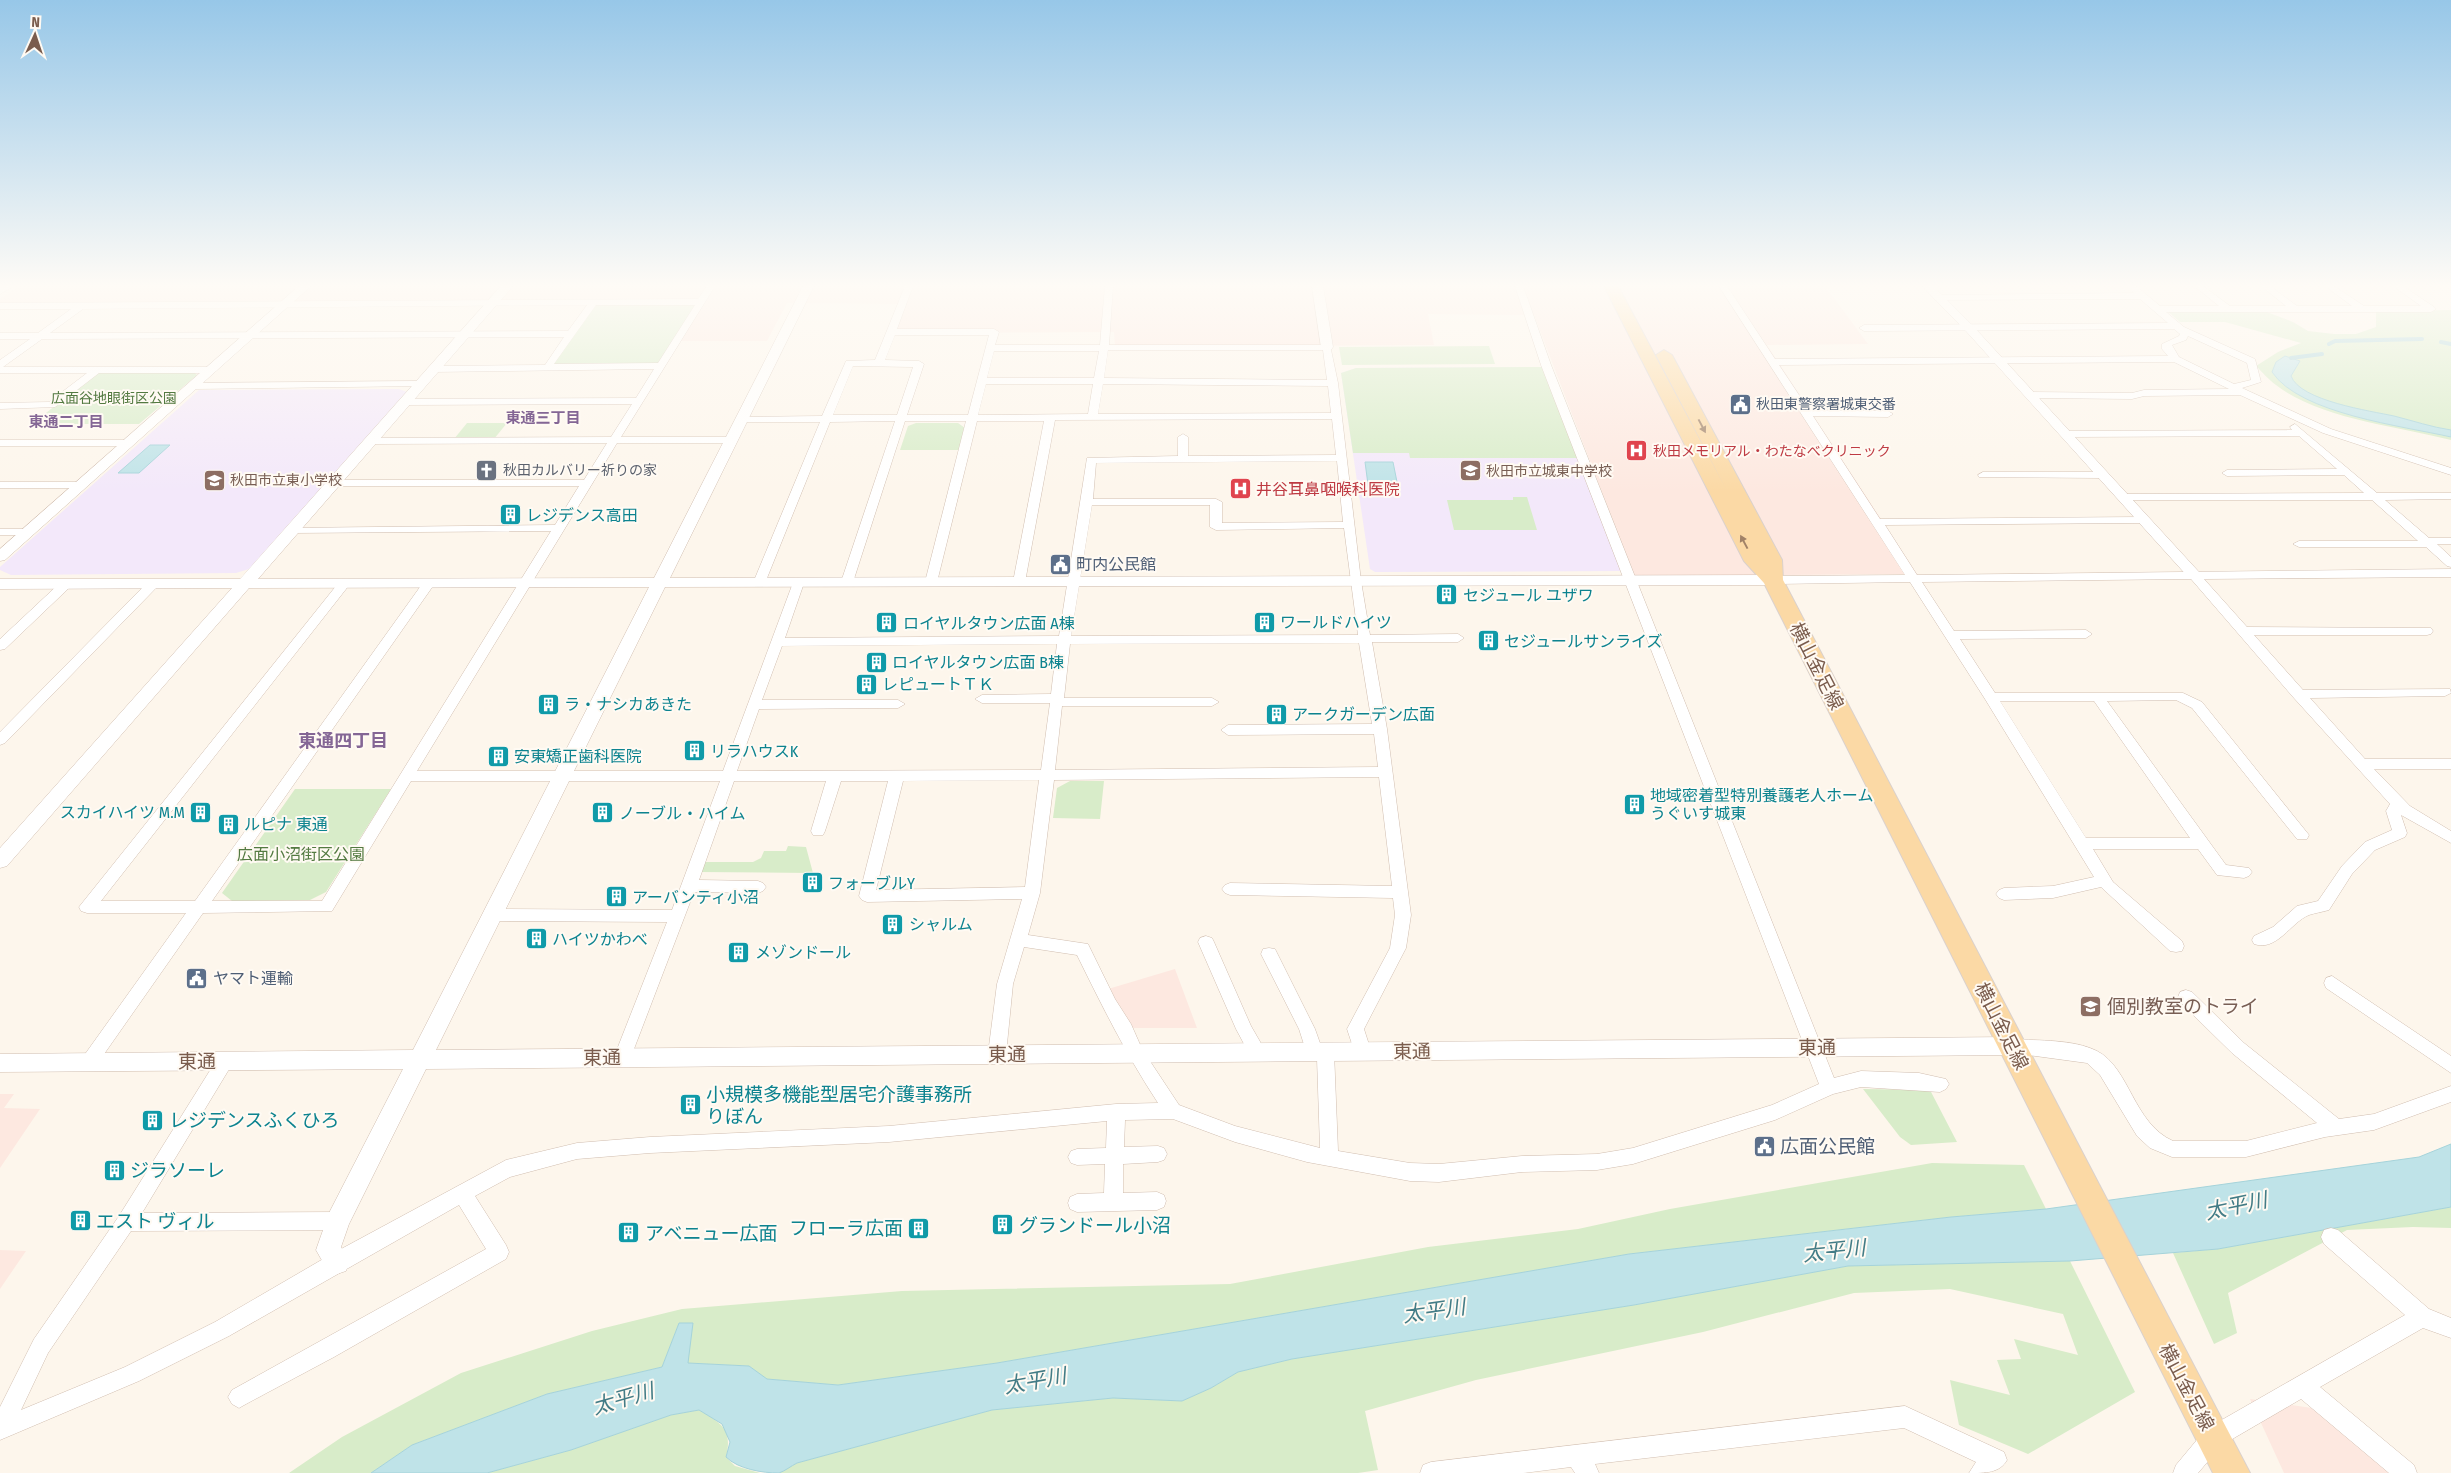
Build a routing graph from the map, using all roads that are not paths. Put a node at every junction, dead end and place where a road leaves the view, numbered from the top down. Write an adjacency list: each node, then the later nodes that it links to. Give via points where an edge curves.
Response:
1 (14, 355): 22 (street)
2 (229, 355): 28 (street)
3 (445, 355): 25 (street)
4 (556, 355): 24 (street)
5 (668, 355): 23 (street)
6 (774, 355): 48 (street)
7 (882, 355): 21 (street)
8 (988, 355): 29 (street)
9 (1103, 355): 30 (street)
10 (1328, 355): 31 (street)
11 (1542, 355): 88 (street)
12 (1647, 355): 38 (main road, 横山金足線)
13 (1664, 355): 39 (main road, 横山金足線)
14 (1767, 355): 20 (street)
15 (1993, 355): 19 (street)
16 (2172, 355): 18 (street)
17 (2238, 355): 34 (street, via 2252,361 2256,382)
18 (2176, 359): 19 (street); 34 (street)
19 (1999, 361): 20 (street); 35 (street)
20 (1772, 362): 42 (street)
21 (879, 363): 49 (street, via 849,363); 50 (street, via 919,364)
22 (0, 365)
23 (661, 366): 24 (street); 36 (street)
24 (547, 368): 25 (street)
25 (432, 369): 32 (street)
26 (0, 370): 27 (street)
27 (97, 370): 28 (street); 40 (street, via 51,405)
28 (212, 370): 33 (street)
29 (981, 381): 30 (street); 45 (street)
30 (1097, 381): 31 (street); 47 (street)
31 (1332, 383): 44 (street)
32 (419, 384): 33 (street); 37 (street)
33 (193, 386): 57 (street)
34 (2237, 389): 35 (street, via 2235,393 2144,393 2132,396); 41 (street)
35 (2030, 395): 52 (street)
36 (639, 401): 37 (street); 54 (street)
37 (403, 402): 56 (street)
38 (1672, 404): 39 (main road); 89 (main road, 横山金足線, one-way to 38, via 1754,561)
39 (1690, 404): 89 (main road, 横山金足線, one-way to 89, via 1772,560)
40 (0, 406)
41 (2277, 409): 51 (street); 62 (street, via 2328,431)
42 (1805, 413): 43 (street); 75 (street)
43 (1888, 414)
44 (1337, 416): 47 (street); 59 (street)
45 (970, 418): 46 (street); 50 (street); 93 (street)
46 (1050, 418): 47 (street); 94 (street)
47 (1092, 418)
48 (742, 419): 49 (street); 55 (street)
49 (825, 419): 50 (street); 99 (street)
50 (900, 419): 92 (street)
51 (2301, 433): 52 (street); 61 (street)
52 (2066, 434): 65 (street)
53 (1184, 437): 60 (street)
54 (614, 440): 55 (street); 56 (street); 67 (street)
55 (732, 440): 98 (street)
56 (369, 441): 66 (street)
57 (127, 443): 58 (street); 69 (street)
58 (0, 444)
59 (1341, 458): 60 (street); 76 (street)
60 (1183, 459): 73 (street, via 1091,460)
61 (2345, 472): 63 (street); 70 (street)
62 (2451, 472)
63 (2227, 473)
64 (1982, 475): 65 (street)
65 (2103, 475): 72 (street)
66 (332, 483): 67 (street); 78 (street)
67 (587, 483): 77 (street)
68 (0, 485): 69 (street)
69 (80, 485): 80 (street)
70 (2375, 496): 71 (street); 72 (street); 82 (street)
71 (2451, 496)
72 (2123, 497): 74 (street)
73 (1087, 502): 76 (street, via 1216,502 1216,527); 95 (street)
74 (2143, 520): 75 (street); 87 (street)
75 (1877, 522): 90 (street)
76 (1347, 525): 91 (street)
77 (558, 528): 78 (street); 97 (street)
78 (291, 530): 104 (street)
79 (0, 532): 80 (street)
80 (28, 532): 84 (street)
81 (2451, 540): 82 (street)
82 (2428, 543): 83 (street); 85 (street)
83 (2299, 544)
84 (0, 557)
85 (2451, 563)
86 (2451, 573): 87 (street)
87 (2194, 575): 90 (street); 106 (street)
88 (1629, 580): 89 (street); 91 (street); 162 (street)
89 (1773, 580): 90 (street); 161 (main road, 横山金足線)
90 (1913, 580): 109 (street)
91 (1355, 581): 95 (street); 110 (street)
92 (847, 582): 93 (street); 100 (street)
93 (931, 582): 94 (street)
94 (1019, 582): 95 (street)
95 (1075, 582): 113 (street)
96 (429, 583): 97 (street); 105 (street); 151 (street)
97 (524, 583): 98 (street); 132 (street)
98 (660, 583): 99 (street); 135 (street)
99 (759, 583): 100 (street)
100 (798, 583): 112 (street)
101 (0, 584): 102 (street)
102 (66, 584): 103 (street); 114 (street)
103 (153, 584): 104 (street); 126 (street)
104 (244, 584): 105 (street); 142 (street)
105 (344, 584): 151 (street, via 87,907)
106 (2243, 631): 107 (street); 116 (street)
107 (2427, 631)
108 (2086, 634): 109 (street)
109 (1950, 635): 118 (street)
110 (1365, 638): 111 (street); 113 (street); 124 (street)
111 (1458, 638)
112 (776, 642): 113 (street); 123 (street)
113 (1064, 642): 120 (street)
114 (0, 646)
115 (2445, 692): 116 (street)
116 (2298, 694): 127 (street)
117 (2097, 696): 118 (street); 138 (street, via 2178,696 2197,704); 140 (street)
118 (1991, 697): 141 (street)
119 (982, 699): 120 (street)
120 (1058, 700): 121 (street); 130 (street)
121 (1212, 702)
122 (898, 704): 123 (street)
123 (754, 705): 133 (street)
124 (1380, 729): 125 (street); 129 (street)
125 (1228, 730)
126 (0, 740)
127 (2361, 764): 128 (street); 136 (street)
128 (2451, 764)
129 (1384, 772): 130 (street); 148 (street)
130 (1049, 774): 131 (street); 149 (street)
131 (897, 775): 134 (street); 149 (street, via 867,896)
132 (405, 776): 135 (street); 151 (street, via 326,907)
133 (728, 776): 134 (street); 135 (street); 145 (street)
134 (835, 776): 137 (street)
135 (562, 777): 152 (street)
136 (2398, 802): 139 (street, via 2405,810); 155 (street, via 2393,811 2400,833 2370,846 2347,870 2323,906 2302,910 2279,931)
137 (818, 831)
138 (2302, 835)
139 (2451, 838)
140 (2202, 843): 141 (street); 143 (street, via 2222,871)
141 (2083, 844): 144 (street)
142 (0, 862)
143 (2244, 872)
144 (2105, 880): 150 (street, via 2053,892); 157 (street)
145 (689, 886): 146 (street); 153 (street)
146 (758, 887)
147 (1230, 889): 148 (street)
148 (1400, 892): 163 (street, via 1403,926 1398,948 1355,1029)
149 (1032, 893): 154 (street)
150 (2004, 894)
151 (199, 908): 172 (street)
152 (493, 915): 153 (street); 169 (street)
153 (678, 916): 168 (street)
154 (1019, 940): 166 (street, via 1082,949); 167 (street, via 1004,984)
155 (2260, 940)
156 (1206, 942): 164 (street)
157 (2176, 946)
158 (1269, 954): 165 (street)
159 (2332, 983): 173 (street)
160 (2186, 997): 179 (street, via 2238,1048)
161 (2013, 1046): 162 (street, 東通); 179 (street, via 2071,1052 2092,1058 2106,1070 2143,1130 2156,1142 2172,1149 2246,1148); 197 (main road, 横山金足線)
162 (1812, 1047): 163 (street, 東通); 175 (street)
163 (1362, 1051): 165 (street, 東通)
164 (1257, 1052): 165 (street, 東通); 166 (street, 東通)
165 (1320, 1052): 182 (street)
166 (1135, 1053): 167 (street, 東通); 177 (street)
167 (997, 1054): 168 (street, 東通)
168 (623, 1058): 169 (street, 東通)
169 (421, 1059): 170 (street, 東通); 188 (street)
170 (225, 1061): 172 (street, 東通); 189 (street)
171 (0, 1062): 172 (street, 東通)
172 (89, 1062)
173 (2451, 1066)
174 (1940, 1084): 175 (street, via 1861,1079)
175 (1829, 1087): 182 (street, via 1775,1112 1633,1156 1596,1162 1522,1164 1439,1173 1410,1172)
176 (2451, 1094): 179 (street, via 2374,1122)
177 (1174, 1111): 178 (street); 182 (street, via 1235,1134)
178 (1116, 1112): 181 (street); 184 (street, via 889,1134 577,1151 506,1169)
179 (2337, 1128)
180 (1158, 1154): 181 (street)
181 (1116, 1156): 183 (street); 185 (street)
182 (1329, 1157)
183 (1077, 1158)
184 (462, 1193): 191 (street); 195 (street, via 499,1252)
185 (1113, 1201): 186 (street); 187 (street)
186 (1157, 1202)
187 (1077, 1203)
188 (338, 1221): 189 (street); 191 (street, via 328,1250)
189 (126, 1222): 196 (street, via 41,1346)
190 (2331, 1237): 192 (street)
191 (336, 1262): 196 (street, via 222,1329 132,1374)
192 (2422, 1317): 193 (street); 194 (street)
193 (2451, 1328)
194 (2302, 1386): 197 (street); 204 (street)
195 (239, 1397)
196 (0, 1429)
197 (2214, 1437): 202 (street); 203 (main road, 横山金足線)
198 (1575, 1455): 199 (street); 200 (street); 201 (street, via 1905,1417 1996,1460)
199 (1431, 1473)
200 (1588, 1473)
201 (1980, 1473)
202 (2184, 1473)
203 (2232, 1473)
204 (2406, 1473)

